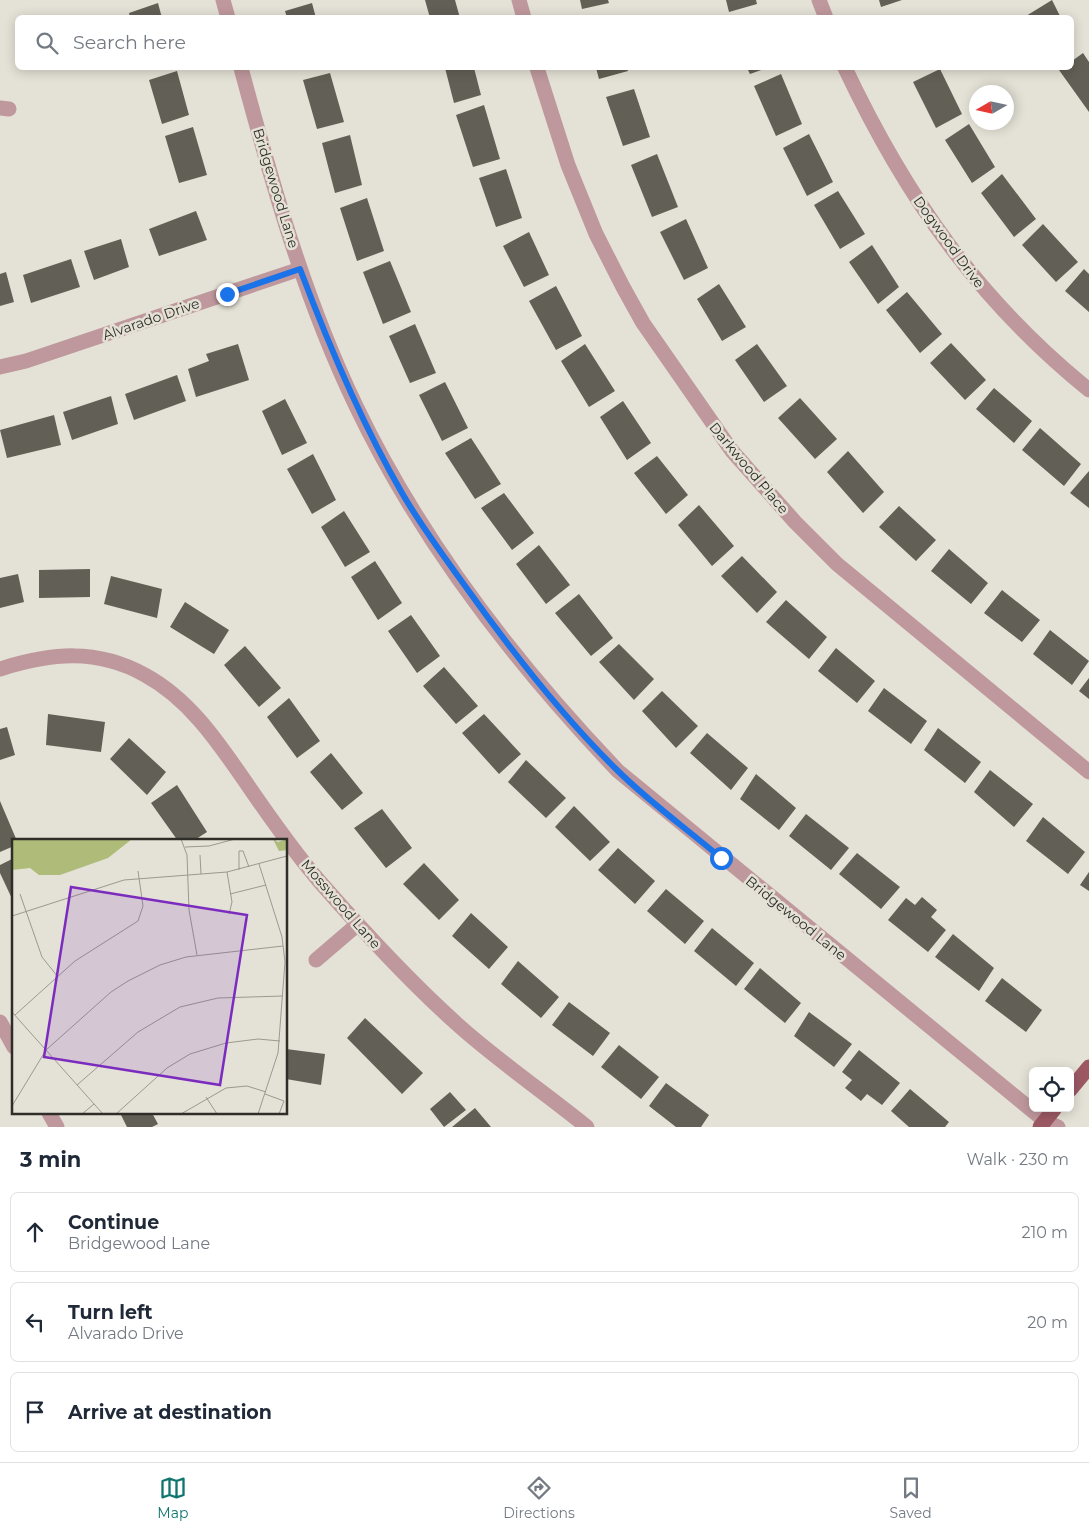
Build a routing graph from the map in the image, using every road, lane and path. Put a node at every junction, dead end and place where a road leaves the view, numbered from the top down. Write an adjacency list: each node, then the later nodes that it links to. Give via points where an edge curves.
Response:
1 (223, 0): 4 (street)
2 (519, 0): 5 (street)
3 (819, 0): 6 (street)
4 (227, 15)
5 (523, 15)
6 (825, 15)
7 (242, 70): 10 (street, Bridgewood Lane)
8 (538, 70): 14 (street, Darkwood Place, via 568,165 622,287 643,323 732,451 781,508 837,564)
9 (846, 70): 12 (street, Dogwood Drive, via 896,166 966,268 1026,335)
10 (300, 269): 11 (street, Alvarado Drive); 26 (street, Bridgewood Lane, via 356,406 402,493 492,624 571,722 618,772)
11 (0, 367)
12 (1089, 390)
13 (0, 669): 15 (street, Mosswood Lane, via 45,656 72,655 101,658 145,675 166,688 205,726)
14 (1089, 772)
15 (285, 839)
16 (288, 842): 17 (street, Mosswood Lane)
17 (358, 924): 18 (street); 25 (street, Mosswood Lane, via 457,1025)
18 (316, 960)
19 (0, 1022): 20 (street)
20 (12, 1043)
21 (1089, 1067): 22 (main road)
22 (1074, 1085)
23 (1053, 1112): 26 (main road)
24 (50, 1114): 27 (street)
25 (579, 1125)
26 (1048, 1125)
27 (57, 1127)

